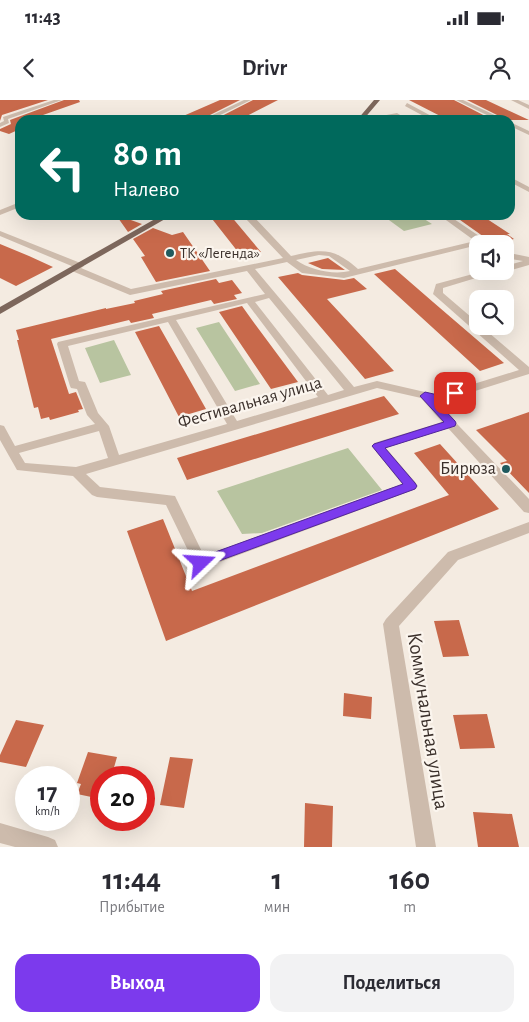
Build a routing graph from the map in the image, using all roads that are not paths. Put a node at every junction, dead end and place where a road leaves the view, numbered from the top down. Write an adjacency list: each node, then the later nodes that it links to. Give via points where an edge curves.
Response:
1 (60, 100): 16 (street)
2 (248, 100): 8 (street)
3 (377, 100): 12 (main road)
4 (459, 100): 15 (street)
5 (514, 100): 10 (street)
6 (230, 102): 8 (street)
7 (400, 102): 9 (street)
8 (239, 104): 11 (street)
9 (407, 105): 13 (street); 14 (street)
10 (529, 107)
11 (216, 115)
12 (366, 115)
13 (397, 115)
14 (426, 115)
15 (491, 115)
16 (2, 118): 17 (street); 18 (street, via 7,122)
17 (15, 122)
18 (0, 125)
19 (515, 126): 20 (street)
20 (529, 133)
21 (515, 182): 22 (street)
22 (529, 190)
23 (15, 206): 24 (street)
24 (0, 213)
25 (160, 220): 35 (main road)
26 (252, 220): 32 (street)
27 (450, 220): 29 (street)
28 (0, 233): 35 (street)
29 (472, 235)
30 (469, 246): 37 (street)
31 (514, 258): 33 (street)
32 (289, 259): 36 (street); 37 (street, via 305,271 344,275); 37 (street, via 326,251 340,257)
33 (529, 261): 34 (street)
34 (514, 266)
35 (78, 268): 36 (street, via 130,292); 41 (main road)
36 (249, 268): 39 (street)
37 (357, 272)
38 (469, 278): 43 (street, via 439,286 438,294)
39 (271, 295): 40 (street); 44 (street)
40 (249, 300): 42 (street); 46 (street)
41 (0, 311)
42 (171, 318): 48 (street, via 62,344 75,386 81,384 93,415); 49 (street)
43 (528, 370): 45 (street, Фестивальная улица, via 438,399)
44 (351, 391): 45 (street, Фестивальная улица, via 377,384); 46 (street, Фестивальная улица)
45 (425, 396): 47 (street)
46 (324, 399): 49 (street, Фестивальная улица)
47 (451, 423): 53 (street, via 378,446 411,486 201,563 170,500 97,492); 54 (street)
48 (103, 426): 51 (street); 52 (street)
49 (234, 426): 52 (street, Фестивальная улица)
50 (0, 429): 51 (street, Фестивальная улица)
51 (12, 451): 53 (street, Фестивальная улица, via 21,467)
52 (115, 460): 53 (street, Фестивальная улица)
53 (76, 472)
54 (529, 508)
55 (529, 527): 58 (street, Коммунальная улица, via 453,556 391,624)
56 (0, 833): 57 (street)
57 (48, 847)
58 (426, 847)

